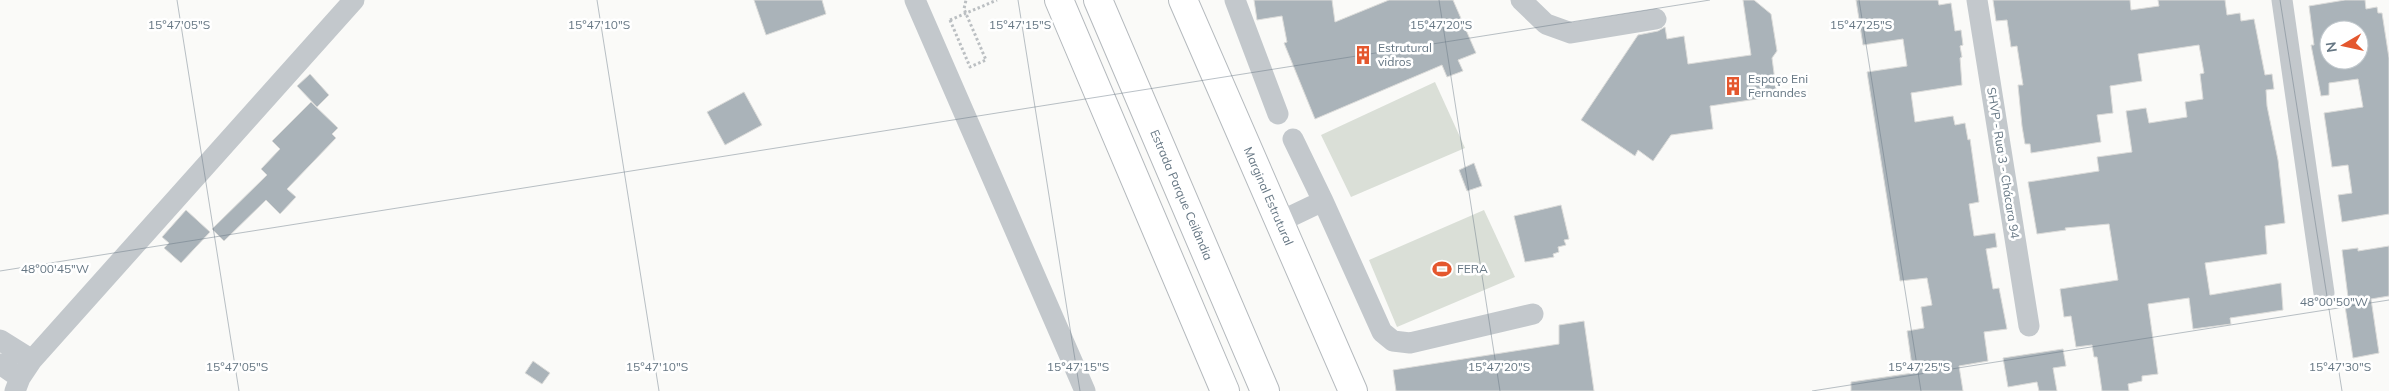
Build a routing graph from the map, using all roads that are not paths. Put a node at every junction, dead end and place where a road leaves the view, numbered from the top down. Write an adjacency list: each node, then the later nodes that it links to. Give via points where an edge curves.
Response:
1 (354, 0): 19 (street)
2 (915, 0): 22 (street)
3 (1059, 0): 23 (main road)
4 (1098, 0): 24 (main road, Estrada Parque Ceilândia)
5 (1183, 0): 14 (main road, Marginal Estrutural)
6 (1235, 0): 11 (street)
7 (1521, 0): 10 (street, via 1546,24 1571,33)
8 (1977, 0): 17 (street, SHVP - Rua 3 - Chácara 94)
9 (2282, 0): 15 (street)
10 (1656, 19)
11 (1278, 114)
12 (1293, 139): 13 (street)
13 (1323, 200): 14 (street); 16 (street, via 1382,332 1393,341 1410,343)
14 (1279, 222): 25 (main road, Marginal Estrutural)
15 (2324, 293)
16 (1533, 314)
17 (2029, 326)
18 (0, 340): 19 (street)
19 (32, 360): 21 (street)
20 (0, 364): 21 (street)
21 (17, 384)
22 (1085, 391)
23 (1225, 391)
24 (1265, 391)
25 (1353, 391)

